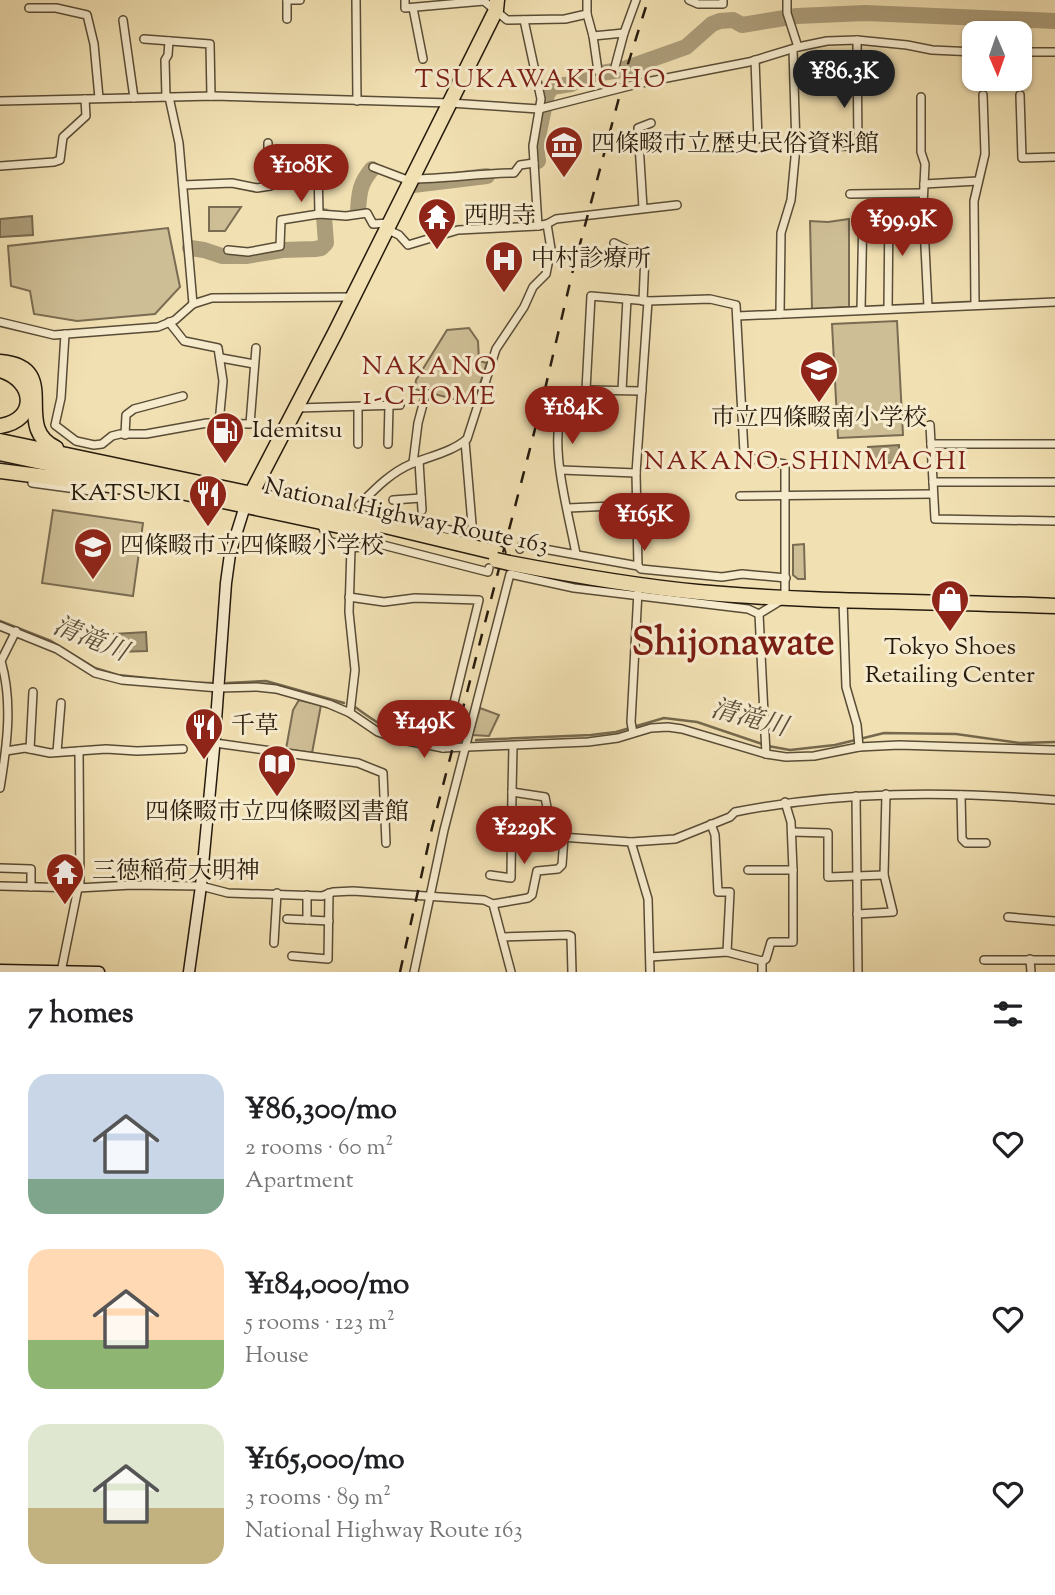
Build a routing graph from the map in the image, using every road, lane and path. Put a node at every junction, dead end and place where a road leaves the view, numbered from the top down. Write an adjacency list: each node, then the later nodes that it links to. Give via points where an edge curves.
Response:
1 (287, 0): 2 (street); 15 (street)
2 (300, 0)
3 (356, 0): 40 (street)
4 (405, 0): 13 (street, via 405,8)
5 (587, 0): 14 (street)
6 (636, 0): 18 (street)
7 (689, 0): 8 (street, via 723,4)
8 (723, 0)
9 (787, 0): 23 (street)
10 (437, 3): 11 (street, via 484,1); 13 (street)
11 (497, 5): 17 (street, via 508,20); 41 (highway)
12 (29, 8): 36 (street, via 87,15)
13 (413, 8): 27 (street)
14 (587, 14): 17 (street); 19 (street)
15 (287, 19)
16 (123, 20): 37 (street)
17 (524, 20): 42 (street, via 541,99)
18 (624, 33): 19 (street); 29 (street)
19 (593, 36): 30 (street)
20 (144, 38): 22 (street)
21 (857, 40): 23 (street); 24 (street); 46 (street, via 858,146)
22 (169, 41): 33 (street, via 211,44); 34 (street)
23 (796, 48): 28 (street); 46 (street)
24 (962, 51)
25 (1032, 52): 26 (street)
26 (1055, 52)
27 (423, 59)
28 (755, 60): 42 (street); 44 (street)
29 (615, 67)
30 (598, 71)
31 (983, 95): 52 (street, via 985,155)
32 (1020, 95): 47 (street, via 1022,158)
33 (211, 96): 34 (street); 40 (street)
34 (167, 97): 37 (street); 53 (street, via 179,143)
35 (921, 97): 55 (street)
36 (99, 98): 37 (street); 38 (street)
37 (134, 98)
38 (85, 99): 39 (street); 49 (street, via 86,116 63,137 60,160)
39 (0, 101)
40 (357, 101): 41 (street)
41 (450, 103): 42 (street); 51 (highway)
42 (539, 110): 48 (street)
43 (651, 123): 58 (street, via 638,128)
44 (758, 139)
45 (268, 143): 54 (street)
46 (796, 147): 76 (street, via 791,200 780,233)
47 (1055, 157)
48 (534, 163): 51 (street, via 520,165 514,173); 64 (street)
49 (0, 166)
50 (373, 167): 51 (street)
51 (411, 180): 63 (highway)
52 (978, 181): 55 (street); 72 (street, via 974,201)
53 (183, 185): 54 (street); 71 (street)
54 (268, 187): 61 (street, via 318,167)
55 (923, 188): 56 (street); 73 (street)
56 (850, 194)
57 (677, 205): 58 (street)
58 (643, 208): 62 (street)
59 (889, 208): 74 (street)
60 (863, 212): 75 (street)
61 (319, 214): 63 (street, via 367,213 373,224); 66 (street, via 281,220 280,246 248,252)
62 (547, 224): 64 (street); 100 (street, via 551,249 546,274 533,287 496,349)
63 (388, 226): 64 (street, via 408,245 457,230); 67 (highway)
64 (538, 226)
65 (614, 243): 69 (street, via 645,255)
66 (228, 250)
67 (352, 297): 71 (street, via 212,298); 94 (highway)
68 (627, 299): 69 (street); 86 (street, via 591,296); 87 (street)
69 (645, 301): 77 (street, via 710,299 736,305); 88 (street)
70 (1055, 302): 72 (street)
71 (193, 304): 79 (street)
72 (975, 304): 73 (street)
73 (928, 307): 74 (street)
74 (888, 309): 75 (street)
75 (861, 310): 76 (street)
76 (780, 314): 77 (street)
77 (737, 316): 117 (street, via 744,452 748,458 785,464)
78 (0, 322): 80 (street)
79 (169, 323): 80 (street); 82 (street, via 184,341 218,348)
80 (65, 334): 98 (street, via 55,425 76,440 94,445)
81 (256, 348): 84 (street)
82 (221, 358): 84 (street); 95 (street)
83 (0, 362): 106 (highway, via 19,366 33,380 35,427 40,437)
84 (254, 364): 95 (street, via 250,424)
85 (0, 370): 97 (highway, via 22,382 29,398 20,417)
86 (586, 390): 87 (street); 108 (street, via 565,396 558,414)
87 (622, 390): 88 (street)
88 (642, 391): 110 (street)
89 (426, 393): 107 (street, via 418,423)
90 (183, 396): 98 (street, via 126,415)
91 (400, 405): 92 (street)
92 (389, 406): 93 (street); 103 (street)
93 (358, 407): 94 (street); 102 (street)
94 (297, 408): 120 (highway)
95 (219, 423): 98 (street)
96 (930, 425): 101 (street)
97 (0, 426)
98 (125, 435)
99 (0, 441): 106 (highway)
100 (465, 441): 107 (street); 128 (street)
101 (931, 443): 104 (street); 111 (street)
102 (358, 444)
103 (388, 444)
104 (1055, 444)
105 (0, 453): 115 (highway)
106 (75, 457): 120 (highway)
107 (416, 462): 119 (street); 127 (street, via 385,479 359,509)
108 (561, 470): 110 (street); 123 (street)
109 (0, 471): 114 (highway)
110 (636, 473): 122 (street)
111 (933, 482): 112 (street); 116 (street)
112 (1055, 482)
113 (32, 483): 114 (street, via 91,491)
114 (102, 485): 115 (highway)
115 (168, 489): 120 (highway, National Highway Route 163)
116 (933, 494): 117 (street); 125 (street, via 935,519)
117 (785, 495): 118 (street); 133 (street)
118 (740, 496)
119 (421, 498): 121 (street); 124 (street)
120 (248, 500): 126 (highway, National Highway Route 163); 127 (highway, National Highway Route 163); 142 (street, via 229,564)
121 (393, 500)
122 (636, 505): 123 (street); 132 (street)
123 (568, 508): 130 (street)
124 (422, 510)
125 (1055, 521)
126 (320, 522): 129 (street, via 329,541); 131 (highway, National Highway Route 163)
127 (412, 528): 128 (street); 131 (highway, National Highway Route 163)
128 (473, 536): 131 (street, via 496,540)
129 (352, 545): 131 (street, via 383,545 488,572); 135 (street)
130 (576, 554): 131 (street, via 522,545); 132 (street)
131 (504, 560): 133 (highway, National Highway Route 163, via 662,581); 134 (street, via 573,588); 151 (street)
132 (640, 570): 133 (street, via 722,577 742,574)
133 (786, 588): 136 (highway, National Highway Route 163); 137 (highway, National Highway Route 163); 139 (street)
134 (638, 593): 139 (street); 147 (street)
135 (349, 597): 146 (street, via 355,670); 152 (street, via 384,602 479,600)
136 (1055, 597)
137 (843, 600): 138 (highway, National Highway Route 163); 150 (street, via 846,687)
138 (1055, 606)
139 (759, 614): 155 (street)
140 (0, 626): 141 (street)
141 (16, 631): 142 (street, via 96,673 122,681); 145 (street, via 1,661 6,680)
142 (219, 688): 146 (street, via 276,689); 148 (street)
143 (33, 692): 153 (street)
144 (61, 703): 159 (street)
145 (4, 711): 157 (street)
146 (350, 713): 152 (street, via 378,732)
147 (632, 728): 149 (street, via 588,743); 155 (street, via 682,729)
148 (215, 743): 171 (street, via 358,763 383,773); 180 (street)
149 (513, 746): 151 (street); 161 (street)
150 (859, 746): 155 (street, via 786,757); 156 (street)
151 (465, 747): 152 (street); 186 (street)
152 (443, 748)
153 (30, 749): 157 (street); 159 (street)
154 (183, 749): 158 (street)
155 (766, 749)
156 (1055, 750)
157 (6, 751): 160 (street)
158 (79, 751): 159 (street); 182 (street)
159 (57, 752)
160 (0, 788)
161 (512, 792): 169 (street, via 545,797 551,828); 176 (street, via 511,878)
162 (886, 794): 163 (street); 164 (street); 177 (street)
163 (961, 795): 165 (street); 172 (street, via 962,839)
164 (856, 796): 166 (street); 178 (street)
165 (1055, 800)
166 (785, 802): 167 (street, via 735,811); 168 (street)
167 (712, 824): 170 (street, via 675,839); 196 (street, via 718,892 730,892)
168 (792, 832): 175 (street); 178 (street, via 828,833 828,877)
169 (564, 837): 170 (street); 187 (street, via 562,865 537,871 532,895)
170 (631, 842): 198 (street, via 648,899)
171 (386, 843)
172 (986, 843)
173 (0, 868): 181 (street, via 31,869)
174 (748, 870): 175 (street)
175 (793, 870): 202 (street, via 793,942 771,942)
176 (490, 875)
177 (884, 875): 178 (street); 188 (street, via 893,912)
178 (857, 876): 188 (street)
179 (0, 886): 181 (street)
180 (201, 886): 182 (street); 183 (street, via 228,893); 206 (street)
181 (31, 887): 182 (street)
182 (79, 888): 204 (street)
183 (277, 893): 185 (street); 195 (street)
184 (329, 893): 185 (street); 186 (street); 192 (street)
185 (307, 895): 191 (street)
186 (431, 897): 187 (street); 207 (street)
187 (493, 904): 194 (street)
188 (857, 914): 212 (street)
189 (1008, 917): 193 (street)
190 (287, 919): 191 (street)
191 (307, 920): 192 (street)
192 (329, 920): 197 (street, via 328,960)
193 (1055, 921)
194 (502, 937): 208 (street); 209 (street, via 568,934)
195 (274, 943)
196 (727, 952): 198 (street); 202 (street)
197 (292, 956)
198 (650, 957): 210 (street)
199 (1030, 959): 200 (street); 201 (street); 213 (street)
200 (984, 960)
201 (1055, 960)
202 (762, 961): 211 (street)
203 (0, 970): 204 (street)
204 (61, 971): 205 (street)
205 (99, 972)
206 (189, 972)
207 (414, 972)
208 (511, 972)
209 (572, 972)
210 (650, 972)
211 (762, 972)
212 (858, 972)
213 (1031, 972)

